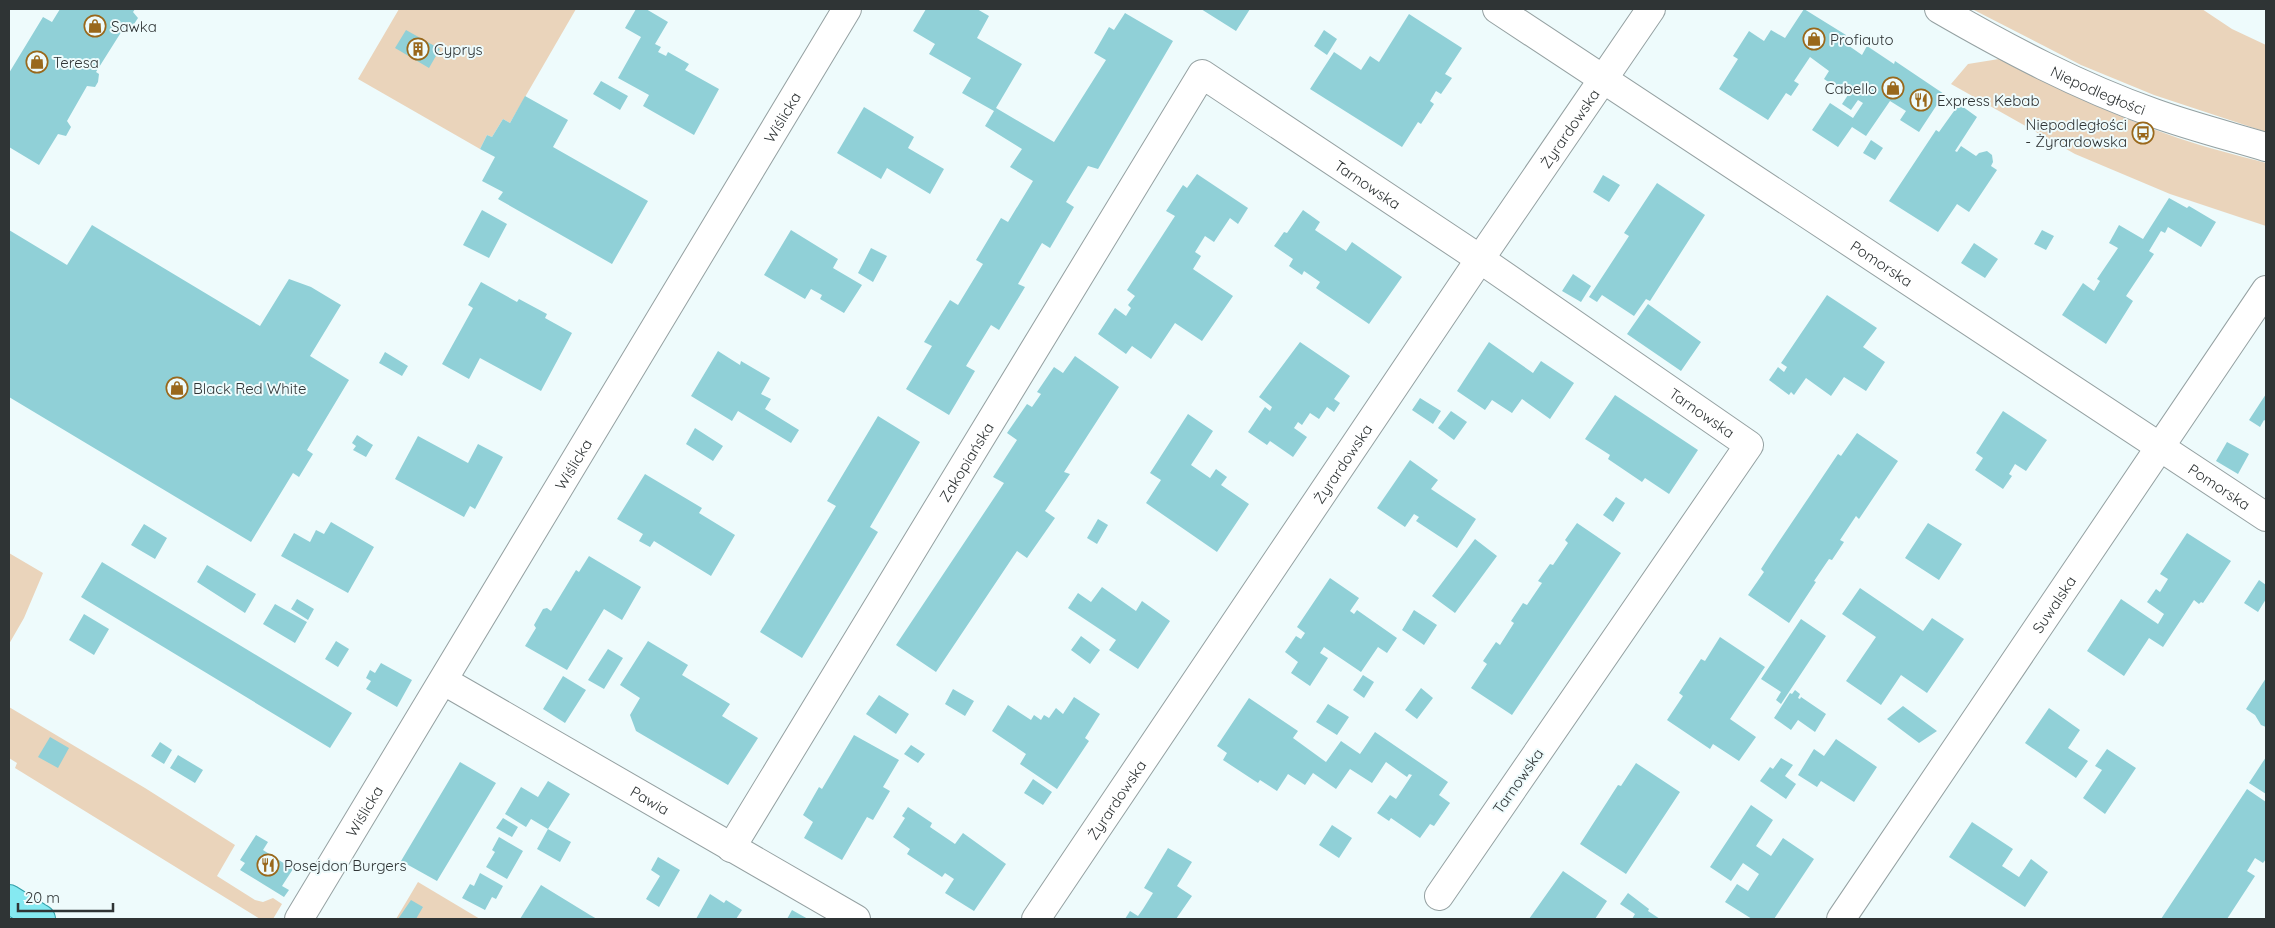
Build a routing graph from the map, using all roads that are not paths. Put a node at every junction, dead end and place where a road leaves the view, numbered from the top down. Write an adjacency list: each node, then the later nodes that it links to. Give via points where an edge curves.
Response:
1 (847, 9): 12 (street, Wiślicka)
2 (1497, 9): 6 (street, Pomorska)
3 (1651, 9): 6 (street, Żyrardowska)
4 (1939, 9): 7 (street, Niepodległości, via 2040,64 2114,98)
5 (1202, 74): 8 (street, Tarnowska); 13 (street, Zakopiańska)
6 (1604, 79): 8 (street, Żyrardowska); 10 (street, Pomorska)
7 (2266, 147)
8 (1480, 259): 14 (street, Tarnowska, via 1749,445); 19 (street, Żyrardowska)
9 (2266, 290): 10 (street, Suwalska)
10 (2160, 448): 11 (street, Pomorska); 20 (street, Suwalska)
11 (2266, 517)
12 (444, 681): 13 (street, Pawia); 17 (street, Wiślicka)
13 (731, 848): 18 (street, Pawia)
14 (1439, 896)
15 (9, 900): 16 (main road)
16 (41, 919)
17 (299, 919)
18 (856, 919)
19 (1036, 919)
20 (1841, 919)

